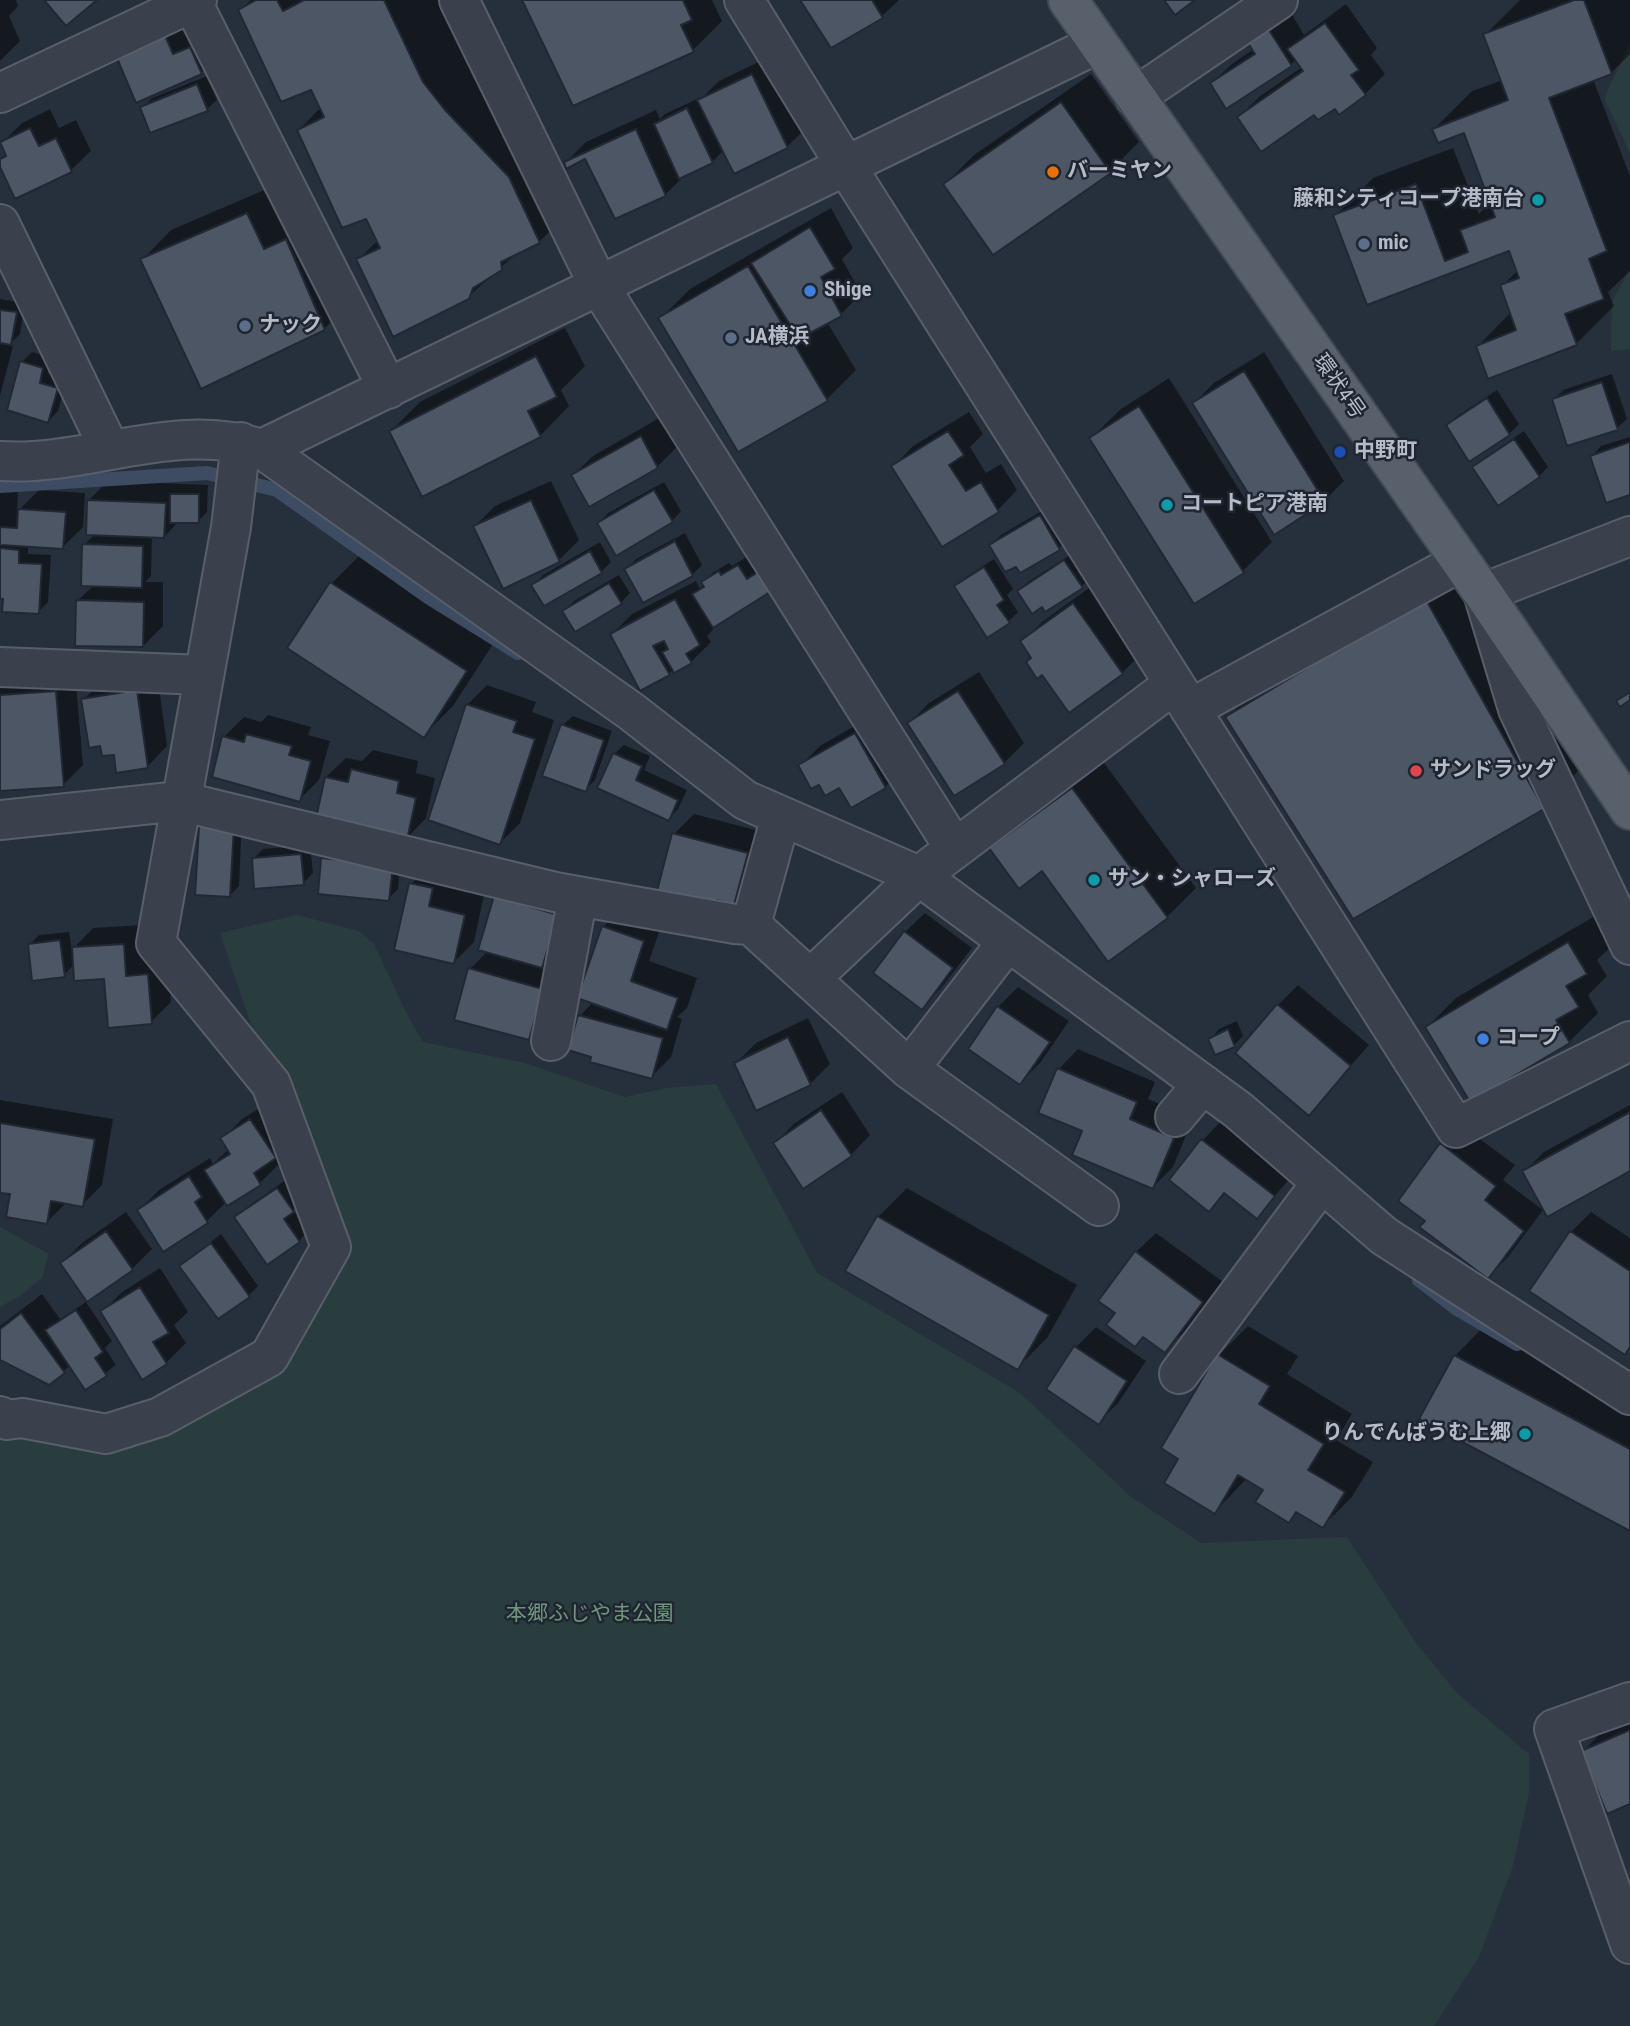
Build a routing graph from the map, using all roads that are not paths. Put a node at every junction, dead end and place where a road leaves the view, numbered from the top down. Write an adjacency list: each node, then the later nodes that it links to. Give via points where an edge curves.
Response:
1 (459, 0): 11 (street)
2 (744, 0): 9 (street)
3 (1068, 0): 6 (main road, 環状4号)
4 (1278, 0): 8 (street)
5 (193, 1): 7 (street); 12 (street)
6 (1097, 44): 8 (main road, 環状4号); 9 (street)
7 (0, 93)
8 (1135, 97): 17 (main road, 環状4号)
9 (846, 166): 11 (street); 21 (street)
10 (0, 224): 13 (street)
11 (599, 286): 12 (street); 26 (street)
12 (388, 389): 14 (street)
13 (110, 450): 14 (street, via 197,439); 15 (street)
14 (248, 454): 20 (street); 24 (street, via 569,682 632,712 745,800)
15 (0, 461)
16 (1630, 536): 18 (street)
17 (1460, 562): 18 (main road, 環状4号); 21 (street)
18 (1483, 593): 23 (main road, 環状4号); 31 (street, via 1518,709)
19 (0, 667): 20 (street)
20 (204, 675): 22 (street)
21 (1182, 696): 26 (street); 34 (street, via 1456,1128)
22 (180, 801): 25 (street); 28 (street); 42 (street, via 156,943 271,1084 331,1247 269,1357 160,1417 106,1434)
23 (1630, 810)
24 (780, 818): 27 (street); 29 (street)
25 (0, 820)
26 (955, 849): 27 (street)
27 (916, 879): 30 (street); 32 (street)
28 (578, 896): 29 (street); 33 (street)
29 (751, 925): 32 (street)
30 (1006, 944): 35 (street); 36 (street)
31 (1630, 945)
32 (810, 979): 35 (street)
33 (551, 1041)
34 (1630, 1041)
35 (909, 1069): 39 (street)
36 (1201, 1085): 37 (street); 38 (street, via 1238,1110)
37 (1175, 1117)
38 (1321, 1183): 40 (street); 41 (street, via 1384,1236)
39 (1099, 1206)
40 (1179, 1374)
41 (1630, 1395)
42 (0, 1416)
43 (1630, 1702): 44 (street, via 1554,1729)
44 (1630, 1944)

